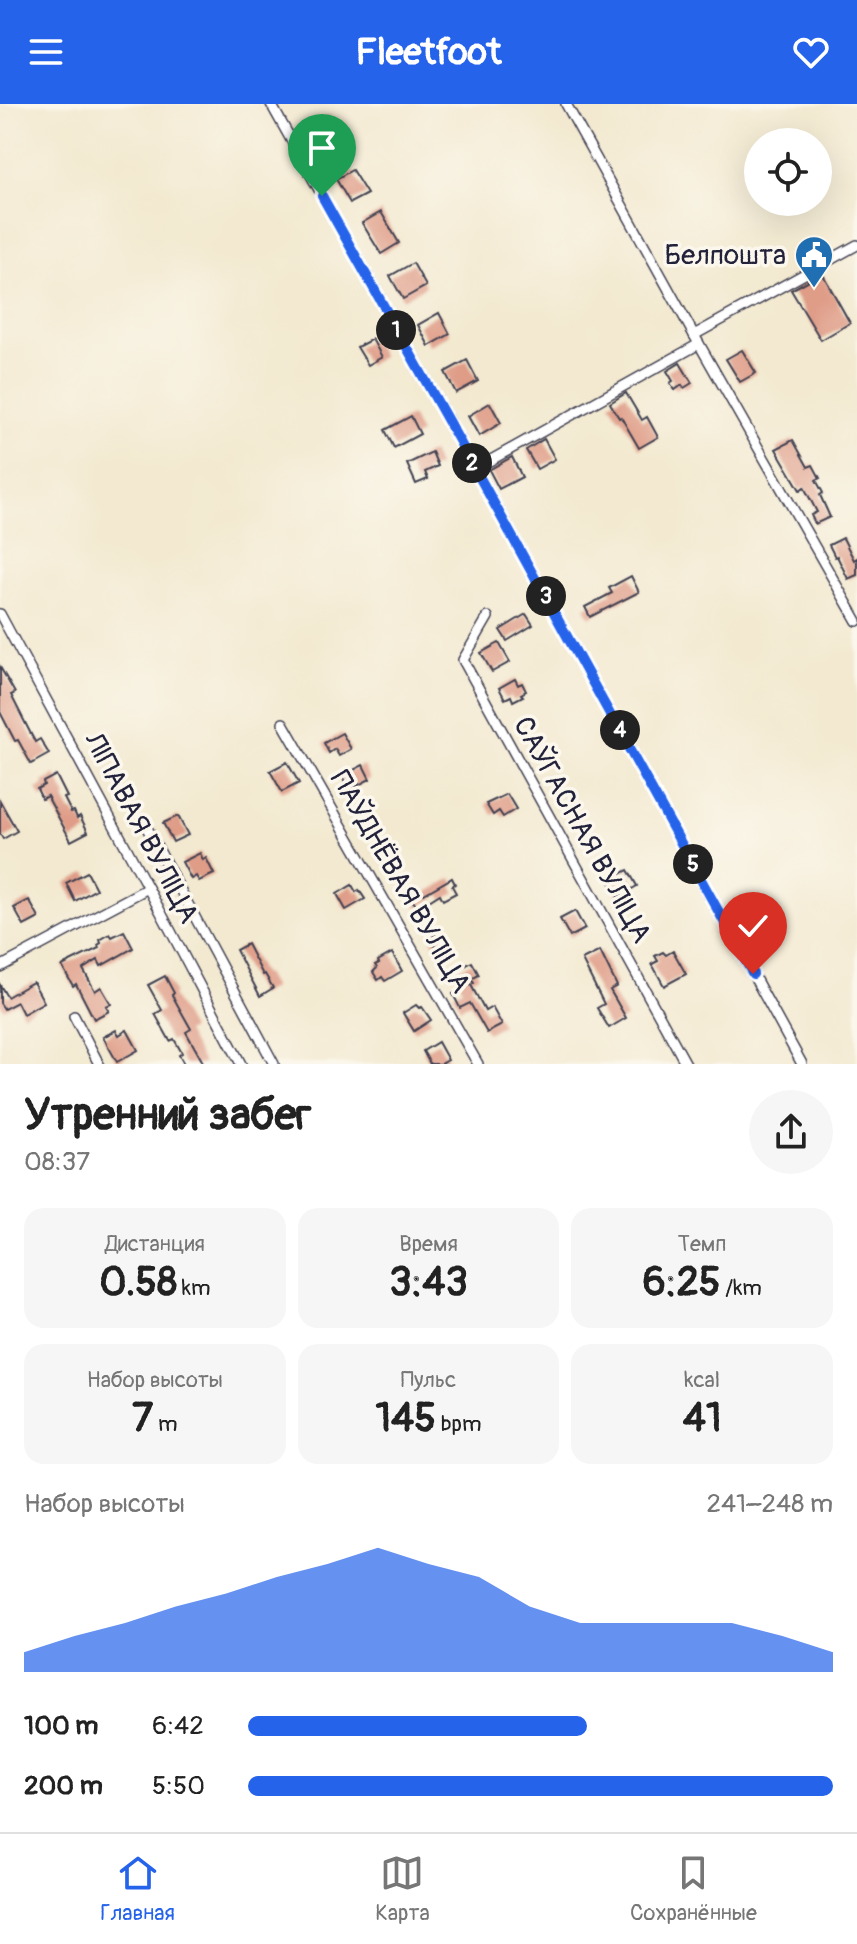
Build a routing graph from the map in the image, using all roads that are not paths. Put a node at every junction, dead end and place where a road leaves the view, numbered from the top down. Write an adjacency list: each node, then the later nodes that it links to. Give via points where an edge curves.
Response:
1 (271, 104): 5 (street)
2 (566, 104): 4 (street)
3 (857, 245): 4 (street)
4 (697, 340): 5 (street); 8 (street)
5 (475, 469): 19 (street)
6 (0, 614): 11 (street, ЛІПАВАЯ ВУЛІЦА)
7 (488, 617): 18 (street, САЎГАСНАЯ ВУЛІЦА, via 463,660)
8 (857, 621)
9 (283, 723): 17 (street, ПАЎДНЁВАЯ ВУЛІЦА)
10 (146, 826): 16 (street)
11 (148, 888): 12 (street); 15 (street, ЛІПАВАЯ ВУЛІЦА)
12 (0, 967)
13 (74, 1016): 14 (street)
14 (99, 1064)
15 (241, 1064)
16 (274, 1064)
17 (478, 1064)
18 (686, 1064)
19 (802, 1064)

